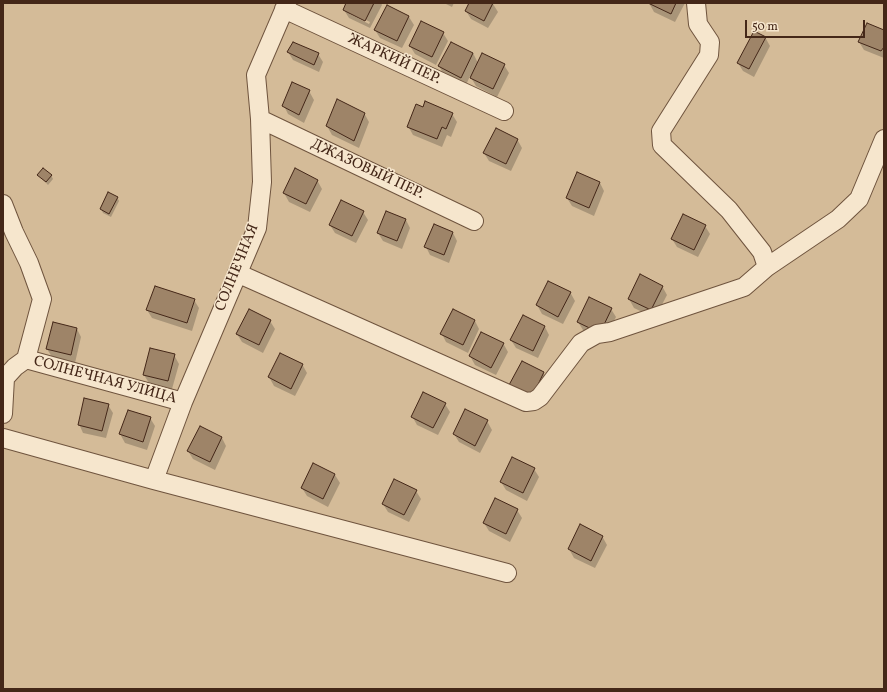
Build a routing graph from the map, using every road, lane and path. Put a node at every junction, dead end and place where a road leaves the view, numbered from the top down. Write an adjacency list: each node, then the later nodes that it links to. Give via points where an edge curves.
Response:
1 (696, 3): 9 (street, via 698,24 710,42 709,55 661,131 662,145 729,210 762,252)
2 (285, 6): 3 (street, ЖАРКИЙ ПЕР.); 4 (street, СОЛНЕЧНАЯ, via 256,76)
3 (504, 111)
4 (260, 119): 7 (street, ДЖАЗОВЫЙ ПЕР.); 10 (street, СОЛНЕЧНАЯ, via 262,182 257,228)
5 (884, 139): 9 (street, via 859,199 838,219)
6 (3, 204): 8 (street)
7 (474, 220)
8 (10, 236): 11 (street, via 29,263 42,299)
9 (767, 267): 10 (street, via 744,287 610,332 597,334 581,343 534,402 526,402)
10 (237, 273): 12 (street, СОЛНЕЧНАЯ)
11 (14, 363): 12 (street, СОЛНЕЧНАЯ УЛИЦА); 13 (street, via 5,378)
12 (183, 402): 15 (street, СОЛНЕЧНАЯ)
13 (3, 414)
14 (3, 438): 15 (street)
15 (154, 480): 16 (street)
16 (507, 573)

